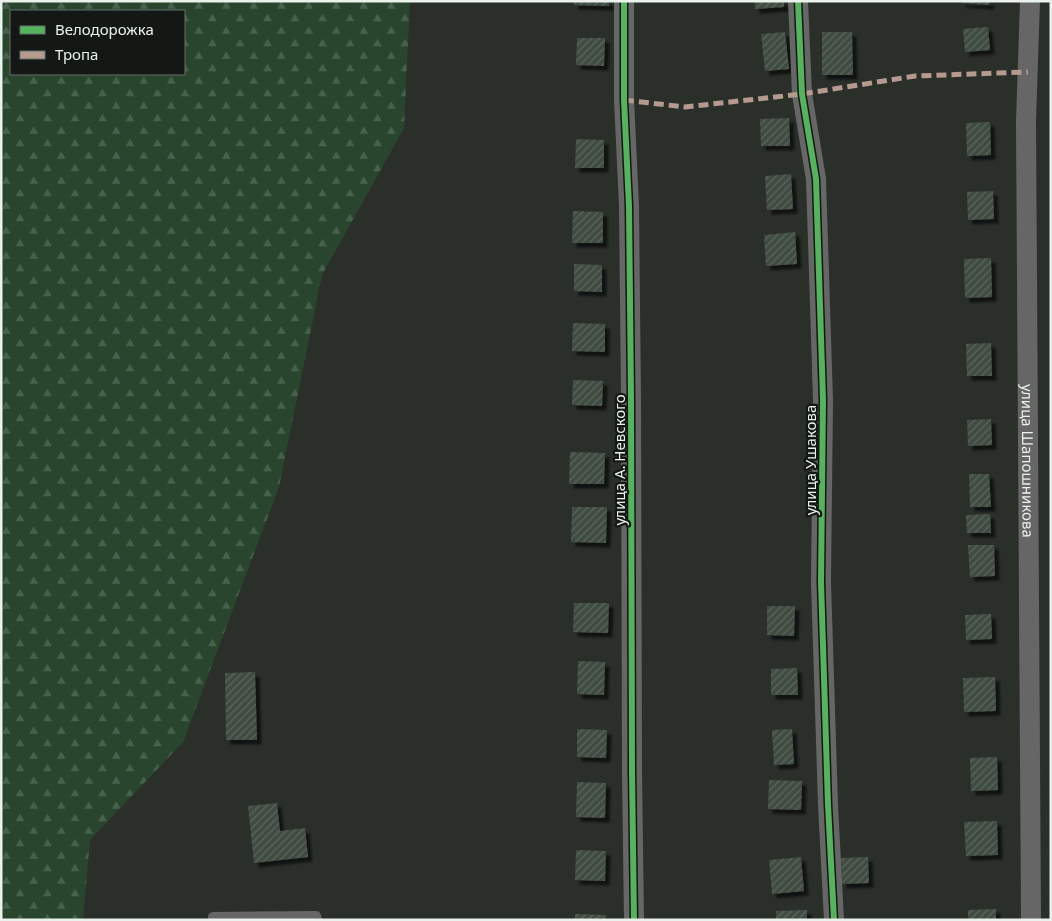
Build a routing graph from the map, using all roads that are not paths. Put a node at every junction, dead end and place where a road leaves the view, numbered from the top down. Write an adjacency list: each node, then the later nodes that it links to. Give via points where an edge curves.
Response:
1 (624, 1): 6 (street, улица А. Невского, via 631,368)
2 (798, 1): 7 (street, улица Ушакова, via 802,94 816,179 823,400 822,582)
3 (1030, 1): 8 (street, улица Шапошникова, via 1026,121)
4 (213, 917): 5 (lane, via 316,916)
5 (316, 920)
6 (634, 920)
7 (834, 920)
8 (1031, 920)

